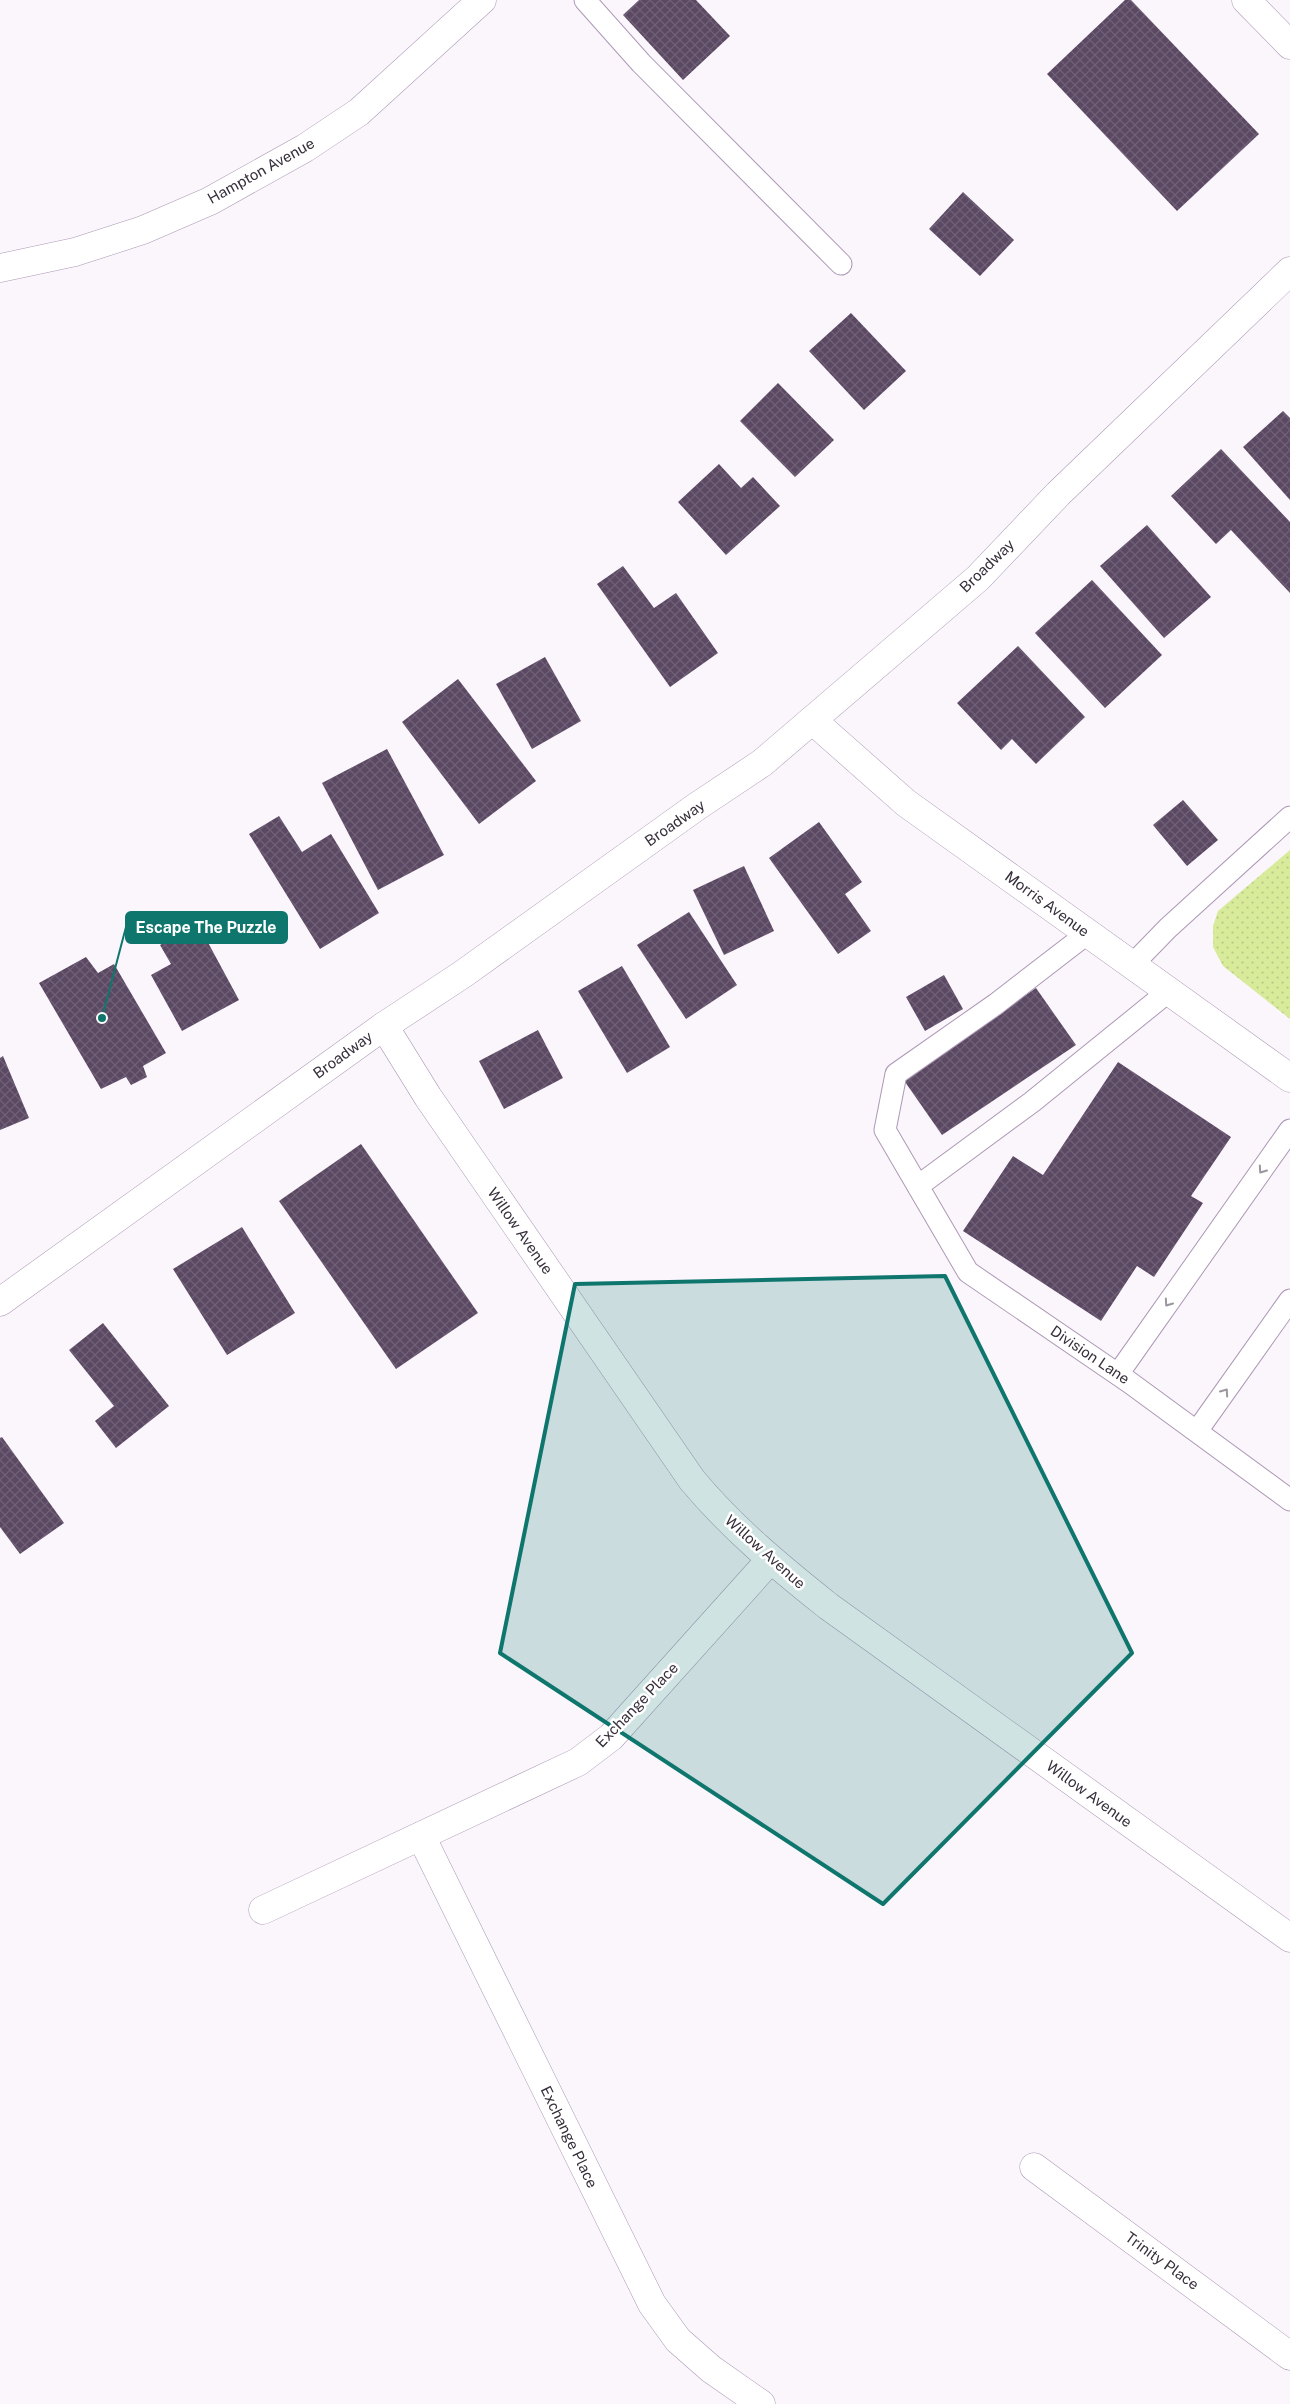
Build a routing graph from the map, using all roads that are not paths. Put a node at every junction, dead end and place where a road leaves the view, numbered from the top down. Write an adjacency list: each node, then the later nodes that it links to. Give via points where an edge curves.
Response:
1 (482, 0): 6 (street, Hampton Avenue, via 359,112 305,148 210,200 143,230 75,252)
2 (585, 0): 5 (lane, via 641,64)
3 (1246, 0): 4 (street)
4 (1290, 45)
5 (841, 264)
6 (0, 268)
7 (1290, 272): 8 (street, Broadway, via 1058,494 978,578)
8 (812, 720): 10 (street, Morris Avenue, via 906,803); 13 (street, Broadway, via 762,763)
9 (1290, 817): 11 (lane)
10 (1088, 933): 11 (street, Morris Avenue); 16 (lane, Division Lane, via 996,1004 896,1074 885,1130)
11 (1133, 964): 12 (street, Morris Avenue)
12 (1169, 991): 14 (street, Morris Avenue); 16 (lane, via 1040,1095)
13 (384, 1026): 18 (street, Broadway); 22 (street, Willow Avenue, via 428,1097 692,1480)
14 (1290, 1078)
15 (1290, 1130): 19 (lane, one-way to 19)
16 (918, 1186): 19 (lane, Division Lane, via 968,1272)
17 (1290, 1300): 20 (lane, one-way to 17)
18 (0, 1302)
19 (1118, 1374): 20 (lane, Division Lane)
20 (1197, 1431): 21 (lane, Division Lane)
21 (1290, 1500)
22 (770, 1560): 23 (street, Exchange Place, via 604,1742 578,1762); 25 (street, Willow Avenue, via 828,1606)
23 (421, 1836): 24 (street, Exchange Place); 28 (street, Exchange Place, via 652,2304 678,2340)
24 (263, 1910)
25 (1290, 1938)
26 (1034, 2167): 27 (street, Trinity Place)
27 (1290, 2356)
28 (761, 2404)

